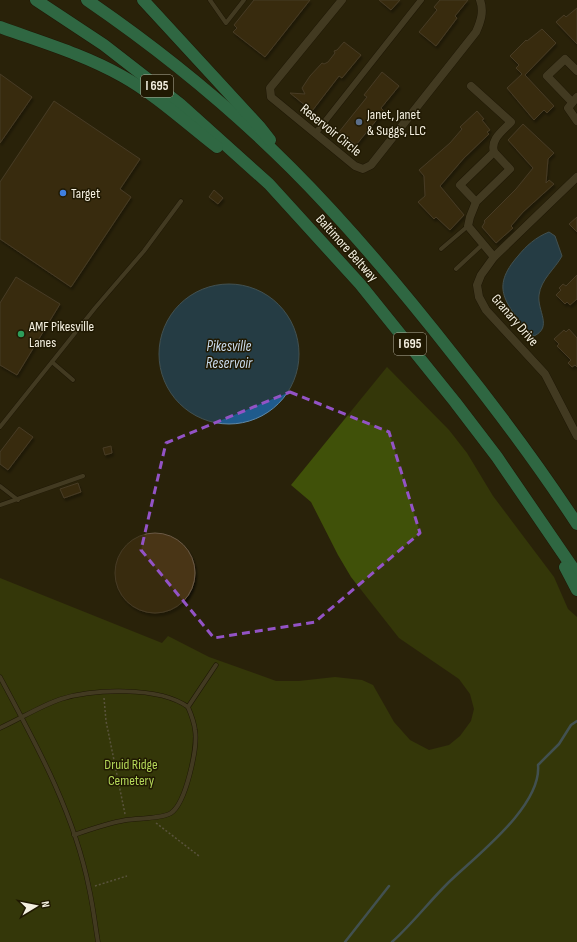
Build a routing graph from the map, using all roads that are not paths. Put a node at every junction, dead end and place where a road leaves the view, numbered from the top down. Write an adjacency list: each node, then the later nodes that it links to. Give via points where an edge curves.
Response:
1 (36, 0): 18 (highway, Baltimore Beltway / I 695, via 104,45 174,100)
2 (87, 0): 16 (highway, Baltimore Beltway / I 695, via 200,85)
3 (142, 0): 16 (highway, via 259,126)
4 (210, 0): 5 (lane, via 226,23)
5 (244, 0)
6 (342, 0): 14 (street, Reservoir Circle, via 270,88 271,97)
7 (421, 0): 14 (street)
8 (480, 0): 14 (street, Reservoir Circle, via 482,15 476,32 367,168 354,166)
9 (0, 27): 18 (highway, via 69,50 122,76)
10 (577, 71): 12 (street, via 565,59 547,76)
11 (471, 86): 15 (street, via 511,122 495,139 492,147)
12 (575, 100): 13 (street, via 568,108)
13 (577, 121)
14 (315, 134)
15 (494, 152): 20 (street, via 460,185); 20 (street, via 510,169)
16 (292, 169): 33 (highway, Baltimore Beltway / I 695, via 345,225 430,325 522,444)
17 (577, 177): 24 (street, Granary Drive)
18 (269, 184): 36 (highway, Baltimore Beltway / I 695, via 407,340)
19 (181, 202): 26 (lane)
20 (476, 202): 21 (street)
21 (468, 226): 22 (street); 23 (lane)
22 (483, 244): 24 (street); 25 (lane)
23 (441, 249)
24 (494, 257): 28 (street, Granary Drive, via 478,281 482,303 545,374)
25 (456, 269)
26 (52, 362): 27 (lane); 29 (lane)
27 (73, 380)
28 (575, 425): 30 (street, Granary Drive)
29 (0, 427)
30 (577, 436)
31 (83, 476): 34 (lane)
32 (0, 486): 34 (lane)
33 (560, 498): 37 (highway); 38 (highway, Baltimore Beltway / I 695)
34 (18, 500): 35 (lane)
35 (0, 505)
36 (537, 514): 39 (highway, Baltimore Beltway / I 695); 40 (highway)
37 (577, 518)
38 (577, 524)
39 (577, 574)
40 (577, 590)
41 (216, 665): 43 (lane)
42 (0, 676): 44 (lane)
43 (188, 707): 44 (lane, via 176,700 157,695 82,694 62,699); 46 (lane, via 194,721 196,739 193,759 181,799 171,813 126,820)
44 (23, 717): 45 (lane); 46 (lane, via 47,766)
45 (0, 728)
46 (74, 834): 47 (lane, via 89,887)
47 (98, 942)

